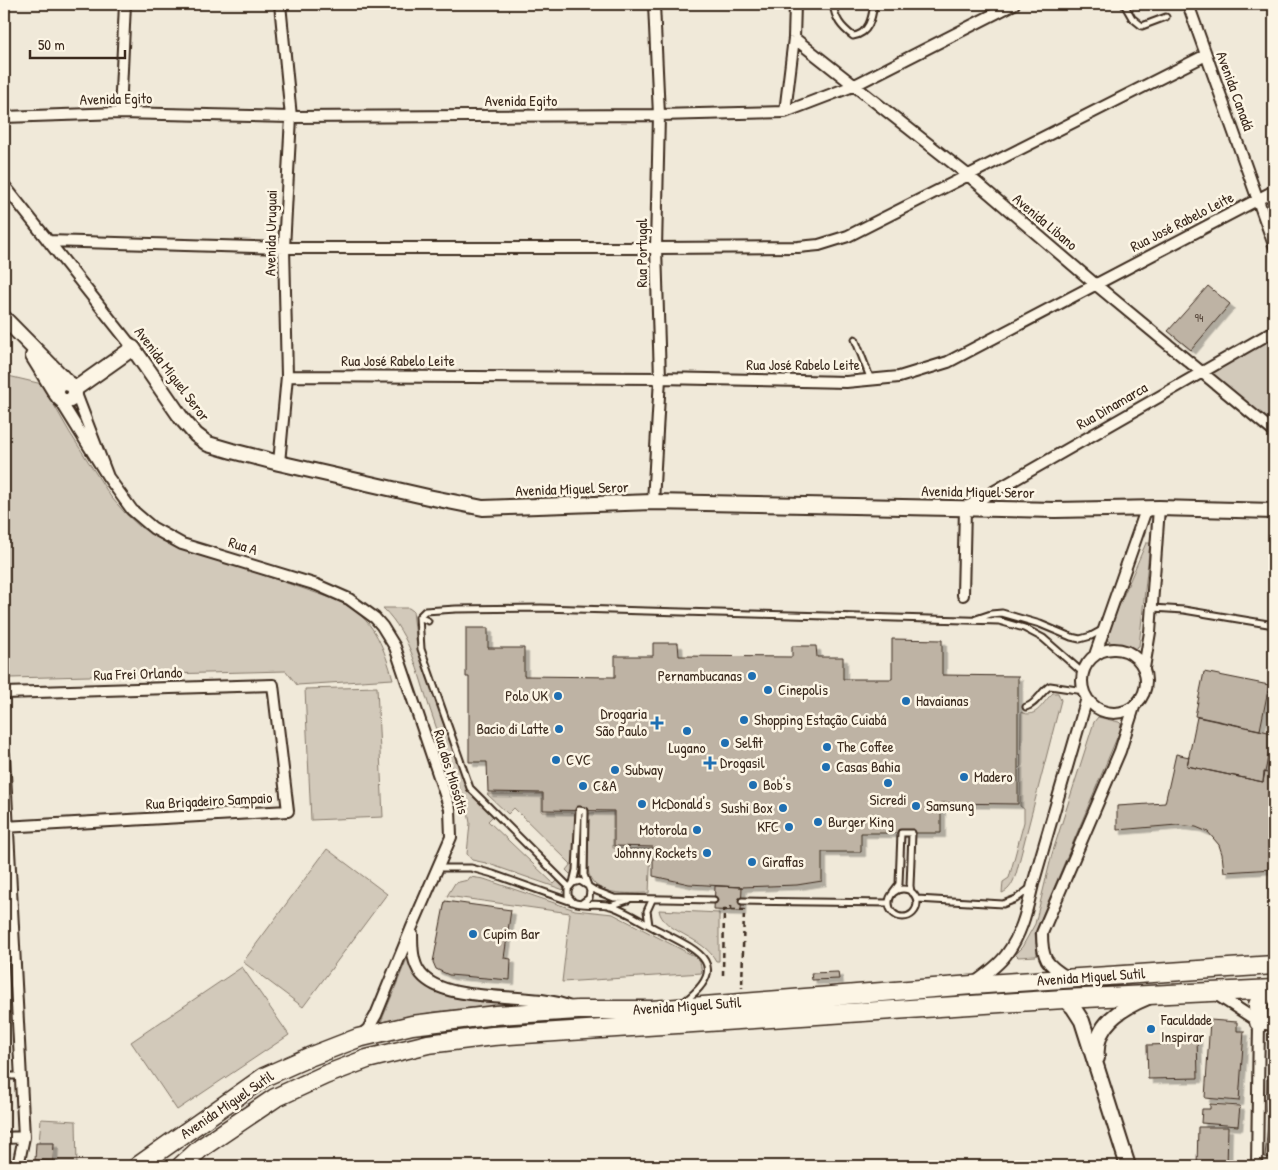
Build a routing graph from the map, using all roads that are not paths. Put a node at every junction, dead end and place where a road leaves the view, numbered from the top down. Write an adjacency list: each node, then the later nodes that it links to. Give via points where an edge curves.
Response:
1 (125, 4): 16 (street)
2 (280, 4): 19 (street, Avenida Uruguai)
3 (654, 4): 17 (street, Rua Portugal)
4 (814, 4): 10 (lane)
5 (833, 4): 6 (lane, via 841,27 853,36 867,29)
6 (874, 4)
7 (1014, 4): 14 (street, Avenida Egito)
8 (1124, 4): 11 (lane, via 1132,18 1142,26)
9 (1188, 4): 13 (street, Avenida Canadá)
10 (795, 5): 12 (street)
11 (1166, 17)
12 (794, 38): 14 (street, Avenida Libano); 15 (street)
13 (1206, 56): 20 (street); 23 (street, Avenida Canadá)
14 (853, 86): 15 (street, Avenida Egito); 20 (street, Avenida Libano)
15 (786, 112): 17 (street, Avenida Egito)
16 (120, 113): 18 (street, Avenida Egito); 19 (street, Avenida Egito)
17 (659, 116): 19 (street, Avenida Egito); 27 (street, Rua Portugal)
18 (4, 117)
19 (291, 117): 26 (street, Avenida Uruguai)
20 (968, 176): 27 (street, via 848,236 819,245); 28 (street, Avenida Libano)
21 (4, 185): 24 (street, Avenida Miguel Seror)
22 (1274, 191): 23 (street, Rua José Rabelo Leite)
23 (1258, 200): 25 (street, Avenida Canadá); 28 (street, Rua José Rabelo Leite)
24 (48, 240): 26 (street); 33 (street, Avenida Miguel Seror)
25 (1274, 246)
26 (284, 248): 27 (street); 35 (street, Avenida Uruguai)
27 (656, 248): 36 (street, Rua Portugal)
28 (1095, 284): 34 (street, Avenida Libano); 37 (street, Rua José Rabelo Leite, via 948,362 899,377)
29 (4, 318): 31 (street, Rua A)
30 (1274, 331): 34 (street, Rua Dinamarca)
31 (17, 332): 38 (street, Rua A); 39 (street, Rua A)
32 (855, 339): 37 (lane)
33 (132, 348): 38 (street); 41 (street, Avenida Miguel Seror, via 196,435 208,444)
34 (1201, 372): 40 (street, Avenida Libano); 44 (street, Rua Dinamarca)
35 (287, 376): 36 (street, Rua José Rabelo Leite); 41 (street, Avenida Uruguai)
36 (660, 378): 37 (street, Rua José Rabelo Leite); 43 (street, Rua Portugal)
37 (871, 380)
38 (73, 388): 39 (street, via 74,397 69,401); 42 (street, Rua A)
39 (58, 397): 42 (street, Rua A)
40 (1274, 432)
41 (279, 463): 43 (street, Avenida Miguel Seror, via 483,508)
42 (108, 478): 53 (street, Rua A, via 143,520 166,535 201,550 335,592 368,611)
43 (653, 502): 44 (street, Avenida Miguel Seror)
44 (965, 508): 45 (street, Avenida Miguel Seror); 47 (street)
45 (1153, 508): 46 (street, Avenida Miguel Seror); 48 (street); 54 (street)
46 (1274, 511)
47 (963, 595)
48 (1152, 608): 52 (lane); 56 (street)
49 (419, 617): 50 (lane, via 434,610 541,608); 51 (lane); 67 (lane, via 420,642 426,665 470,788)
50 (972, 620): 54 (lane, via 1002,613 1080,639); 57 (lane, via 999,621 1024,628 1043,638)
51 (428, 621)
52 (1274, 625)
53 (382, 626): 65 (street, Rua dos Miosótis, via 396,647 450,809 451,837)
54 (1105, 628): 55 (street)
55 (1096, 654): 56 (street, via 1123,650 1131,653); 57 (street)
56 (1144, 668): 62 (street, via 1146,689)
57 (1083, 673): 60 (street)
58 (273, 685): 59 (street, Rua Frei Orlando); 64 (street, Rua Brigadeiro Sampaio, via 288,811)
59 (4, 693)
60 (1086, 694): 61 (lane, via 1050,686); 62 (street, via 1096,707 1105,712 1115,713); 66 (street)
61 (1026, 706)
62 (1134, 707): 85 (street, via 1120,750 1042,934 1042,951 1048,963)
63 (4, 755): 64 (street)
64 (5, 827): 82 (street)
65 (438, 868): 76 (lane, via 471,868); 81 (street, Rua dos Miosótis)
66 (1033, 884): 72 (lane, via 1028,891 1003,904); 86 (street, via 1026,915 1006,956)
67 (571, 885): 68 (lane, via 580,881); 68 (lane, via 576,870 579,810 585,810 584,875); 76 (lane, via 568,896)
68 (587, 885): 71 (lane, via 614,898); 78 (lane, via 589,898)
69 (893, 892): 70 (lane, via 902,889); 70 (lane, via 898,884 901,833 912,833); 77 (lane)
70 (911, 892): 72 (lane)
71 (633, 899): 73 (lane); 79 (lane)
72 (917, 899): 77 (lane, via 914,913 901,918 893,914)
73 (652, 900): 74 (lane); 80 (lane, via 647,911)
74 (714, 900)
75 (742, 901): 77 (lane)
76 (573, 902): 78 (lane)
77 (889, 903)
78 (580, 904): 79 (lane)
79 (609, 906): 80 (lane)
80 (649, 926): 91 (lane, via 694,949 705,961 704,983)
81 (412, 927): 92 (street, Rua dos Miosótis, via 414,960 420,973 434,984 457,992 547,1000); 94 (street, Rua dos Miosótis, via 376,1015)
82 (15, 962): 83 (street); 97 (street)
83 (4, 963)
84 (1274, 965): 85 (highway, Avenida Miguel Sutil)
85 (1070, 978): 86 (highway, Avenida Miguel Sutil)
86 (972, 985): 91 (highway, Avenida Miguel Sutil)
87 (1270, 990): 88 (highway, Avenida Miguel Sutil); 93 (highway, via 1258,1005)
88 (1213, 993): 89 (highway, Avenida Miguel Sutil); 93 (street)
89 (1156, 994): 90 (highway, Avenida Miguel Sutil); 95 (street, via 1122,1009 1105,1025 1099,1036)
90 (1064, 999): 95 (street, via 1082,1021); 102 (highway, Avenida Miguel Sutil, via 493,1036 428,1044 367,1059 275,1098 200,1148)
91 (677, 1008): 92 (highway, Avenida Miguel Sutil)
92 (578, 1010): 94 (highway, Avenida Miguel Sutil, via 455,1019)
93 (1267, 1024): 104 (street)
94 (358, 1038): 101 (highway, Avenida Miguel Sutil, via 264,1078)
95 (1099, 1071): 103 (street)
96 (4, 1076): 97 (lane)
97 (21, 1076): 98 (street)
98 (24, 1137): 99 (street); 100 (street)
99 (4, 1138)
100 (18, 1166)
101 (138, 1166)
102 (181, 1166)
103 (1128, 1166)
104 (1257, 1166)

